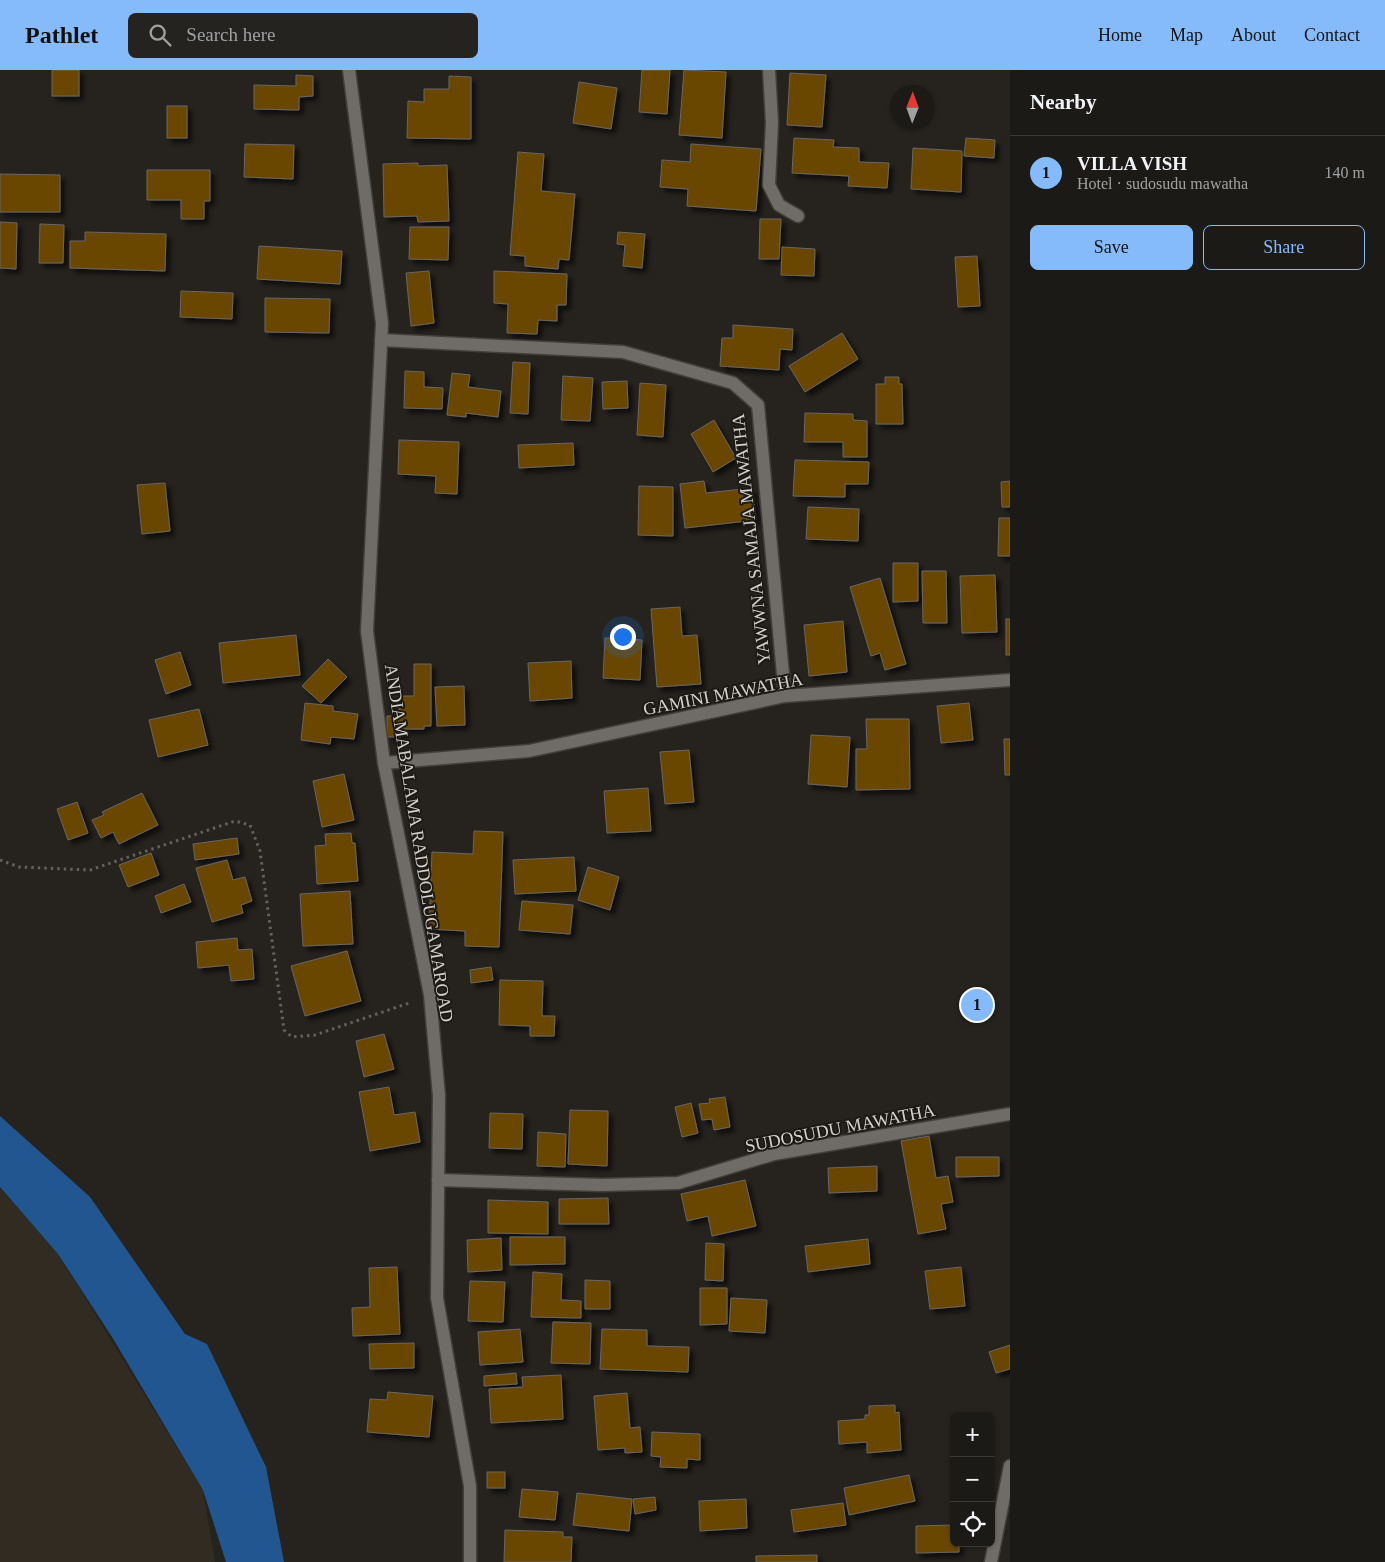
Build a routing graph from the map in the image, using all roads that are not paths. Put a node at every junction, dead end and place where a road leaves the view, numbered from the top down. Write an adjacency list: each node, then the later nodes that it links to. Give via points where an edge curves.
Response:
1 (348, 70): 4 (street, ANDIAMABALAMA RADDOLUGAMAROAD, via 382,323)
2 (770, 70): 3 (street, via 772,122 768,184 779,206)
3 (798, 216)
4 (381, 340): 6 (street, YAWWNA SAMAJA MAWATHA, via 623,352 733,383 758,405); 7 (street, ANDIAMABALAMA RADDOLUGAMAROAD, via 367,631)
5 (1010, 680): 6 (street, GAMINI MAWATHA)
6 (785, 696): 7 (street, GAMINI MAWATHA, via 529,751)
7 (384, 763): 9 (street, ANDIAMABALAMA RADDOLUGAMAROAD, via 430,995 439,1096)
8 (1010, 1114): 9 (street, SUDOSUDU MAWATHA, via 774,1154 678,1184)
9 (438, 1180): 11 (street, ANDIAMABALAMA RADDOLUGAMAROAD, via 437,1298 470,1486)
10 (1010, 1466): 12 (street)
11 (470, 1562)
12 (991, 1562)

